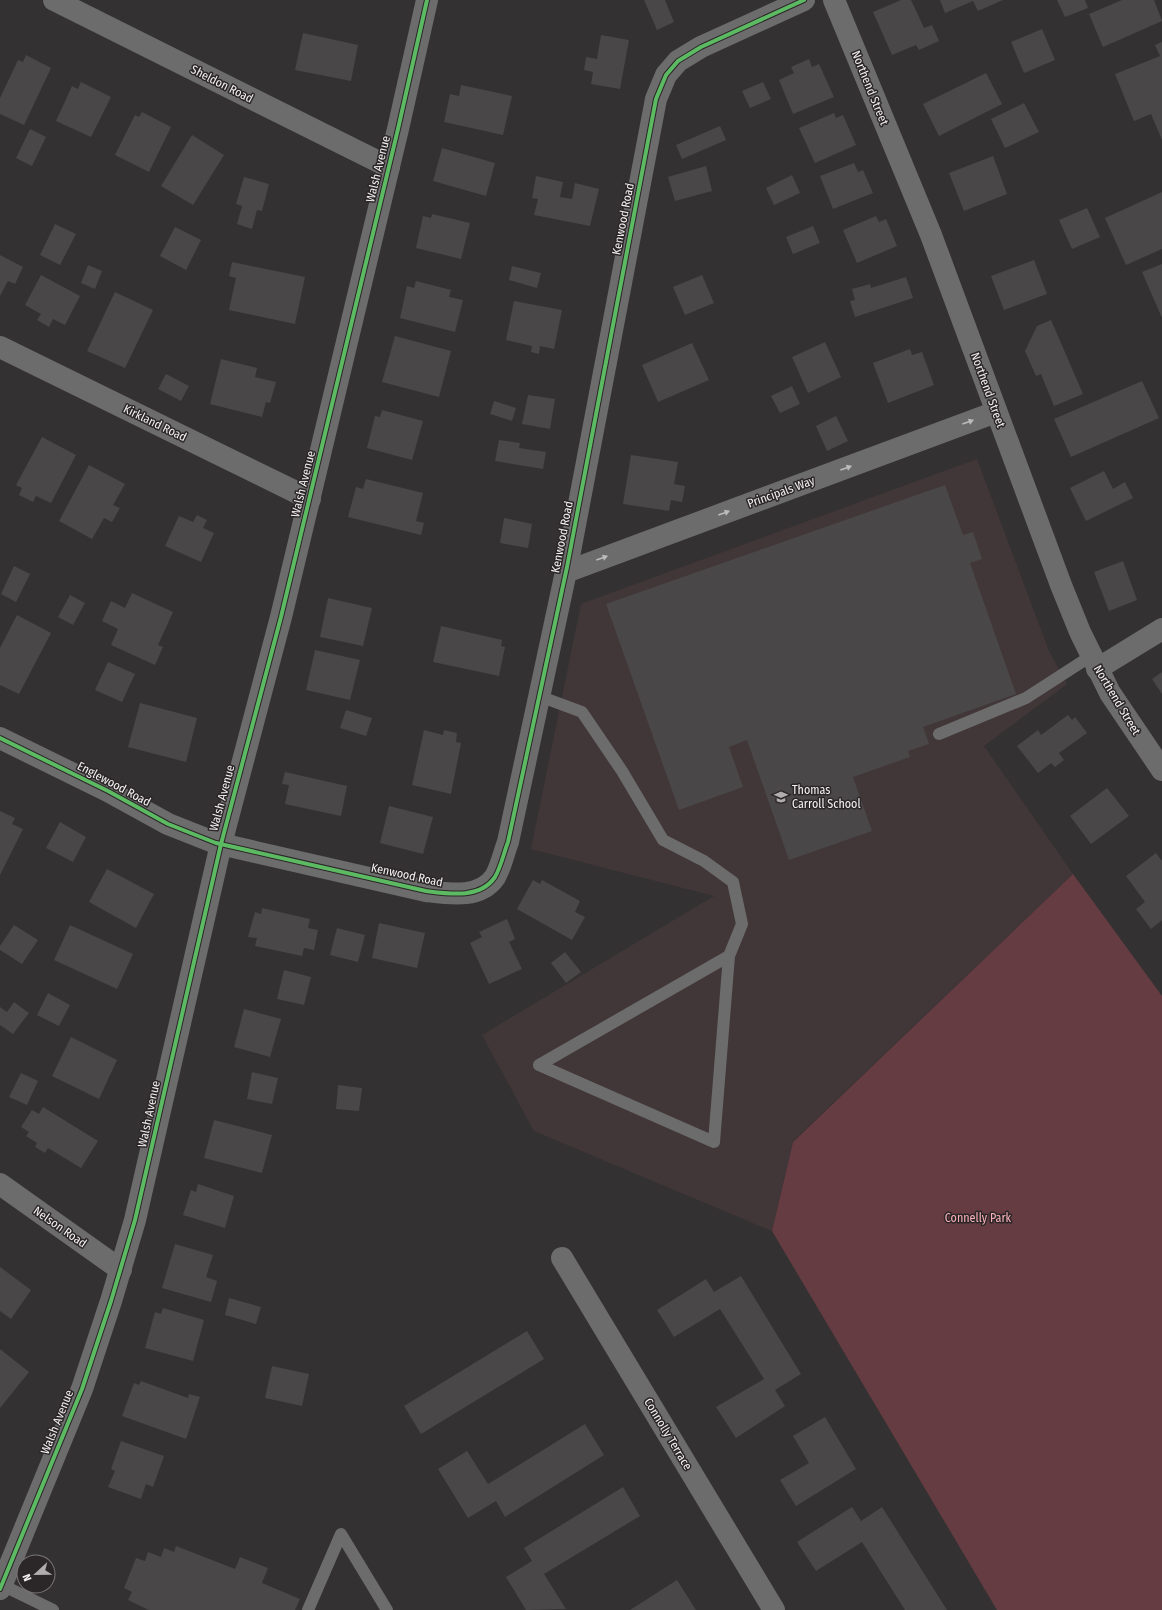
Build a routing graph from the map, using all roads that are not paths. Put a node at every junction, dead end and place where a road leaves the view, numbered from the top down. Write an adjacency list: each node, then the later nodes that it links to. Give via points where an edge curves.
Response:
1 (54, 0): 5 (street, Sheldon Road)
2 (427, 0): 5 (street, Walsh Avenue)
3 (804, 0): 9 (street, Kenwood Road, via 701,47 678,61 663,81 656,99)
4 (834, 0): 7 (street, Northend Street, via 931,235)
5 (389, 167): 8 (street, Walsh Avenue)
6 (0, 347): 8 (street, Kirkland Road)
7 (996, 412): 9 (street, Principals Way, one-way to 7); 11 (street, Northend Street, via 1060,585)
8 (310, 499): 16 (street, Walsh Avenue)
9 (566, 572): 12 (street, Kenwood Road)
10 (1162, 629): 11 (street)
11 (1094, 662): 13 (lane, via 1026,698); 15 (street, Northend Street, via 1110,693)
12 (539, 696): 16 (street, Kenwood Road, via 508,842 495,876 483,889 448,894 426,891); 17 (lane, via 582,712 622,771 663,840 704,861 734,882 742,924)
13 (939, 734)
14 (0, 738): 16 (street, Englewood Road, via 108,791 168,824)
15 (1162, 770)
16 (220, 844): 20 (street, Walsh Avenue, via 152,1150)
17 (730, 956): 17 (lane, via 696,976 539,1066 714,1142)
18 (0, 1184): 20 (street, Nelson Road)
19 (562, 1258): 25 (street, Connolly Terrace)
20 (120, 1270): 21 (street, Walsh Avenue, via 82,1389)
21 (1, 1587): 22 (lane)
22 (53, 1610)
23 (308, 1610): 24 (lane, via 341,1534)
24 (387, 1610)
25 (774, 1610)

